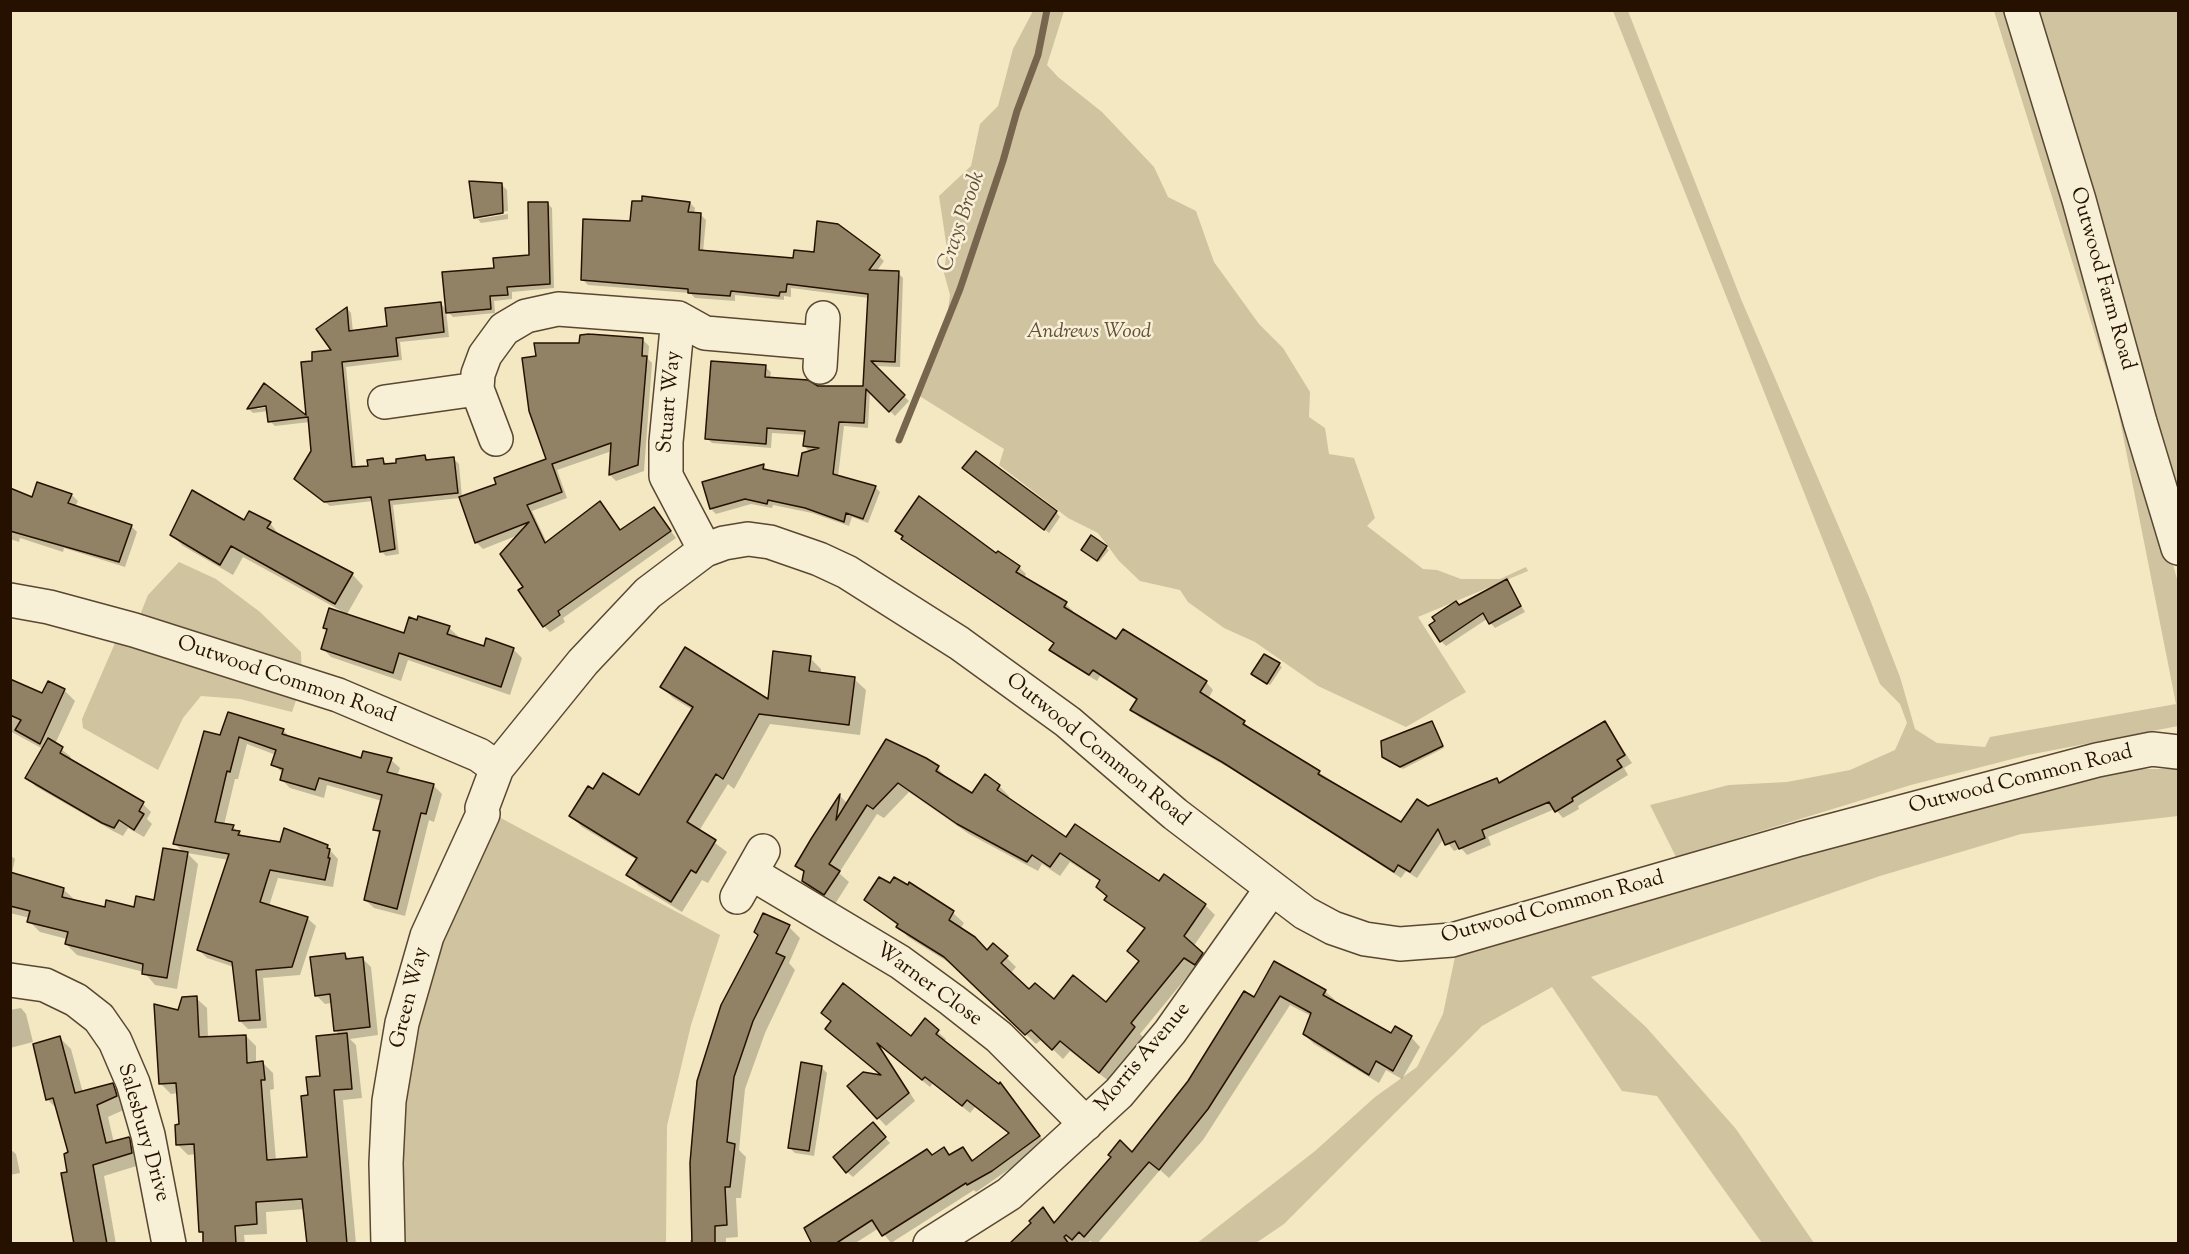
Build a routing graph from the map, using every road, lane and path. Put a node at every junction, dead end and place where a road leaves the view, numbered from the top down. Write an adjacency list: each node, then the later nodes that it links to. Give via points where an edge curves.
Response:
1 (2020, 10): 7 (street, Outwood Farm Road, via 2082,210)
2 (678, 318): 3 (street, via 705,333); 4 (street, via 558,309 526,316 504,329 485,355); 8 (street, Stuart Way, via 666,476)
3 (821, 342)
4 (477, 389): 5 (street); 6 (street)
5 (385, 402)
6 (496, 439)
7 (2178, 548)
8 (705, 550): 11 (street, Outwood Common Road, via 648,593 593,650); 13 (street, Outwood Common Road, via 748,539 770,542 819,559 895,601 1068,722 1175,814)
9 (10, 600): 11 (street, Outwood Common Road, via 134,630 338,695 479,755)
10 (2178, 752): 13 (street, Outwood Common Road, via 2152,749 2097,760 1800,839 1452,940 1400,944 1365,939 1305,913)
11 (497, 768): 17 (street, Green Way, via 483,814 427,936 402,1023 389,1101)
12 (750, 873): 15 (street, Warner Close, via 900,962 952,1000 999,1037)
13 (1272, 888): 15 (street, Morris Avenue, via 1170,1032 1119,1093)
14 (10, 980): 16 (street, Salesbury Drive, via 45,985 76,1000 99,1018 115,1041 133,1083 147,1135)
15 (1086, 1124): 18 (street, Morris Avenue, via 1009,1194)
16 (169, 1244)
17 (388, 1244)
18 (930, 1244)

